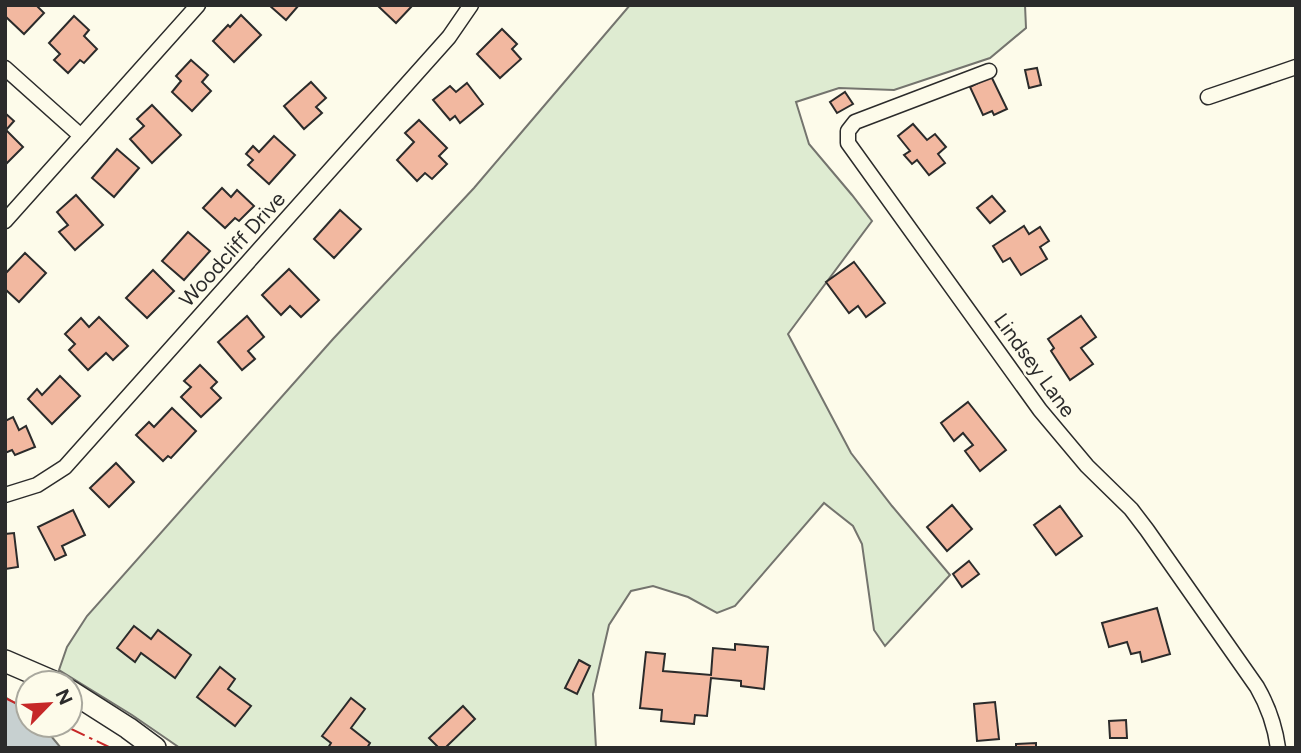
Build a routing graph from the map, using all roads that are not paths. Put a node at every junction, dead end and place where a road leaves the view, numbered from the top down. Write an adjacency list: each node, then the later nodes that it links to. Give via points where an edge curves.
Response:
1 (198, 5): 7 (street)
2 (471, 5): 9 (street, Woodcliff Drive, via 449,37 65,467 37,485)
3 (5, 68): 7 (street)
4 (1296, 68): 6 (street)
5 (989, 71): 14 (street, Lindsey Lane, via 855,122 848,131 848,143 1040,410 1147,530 1257,687 1273,722)
6 (1208, 97)
7 (81, 136): 8 (street)
8 (5, 221)
9 (5, 495)
10 (5, 661): 11 (street)
11 (24, 669)
12 (84, 700): 13 (street)
13 (155, 748)
14 (1278, 748)

